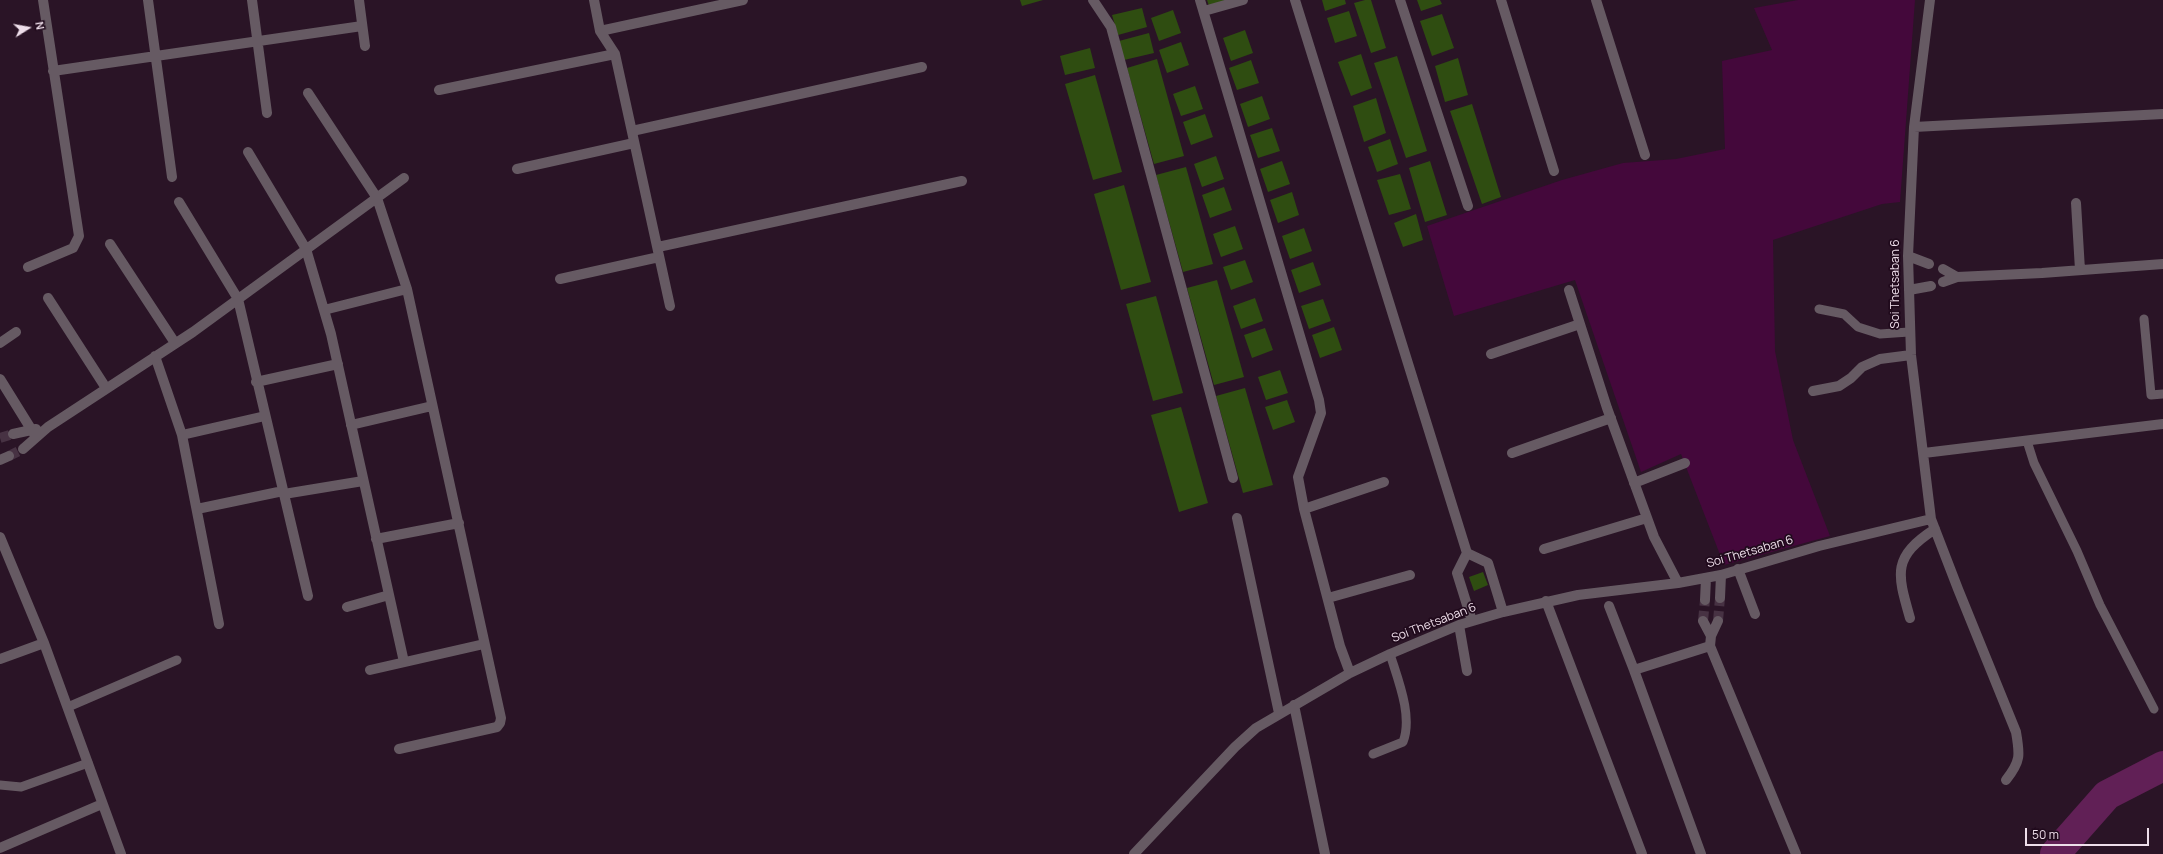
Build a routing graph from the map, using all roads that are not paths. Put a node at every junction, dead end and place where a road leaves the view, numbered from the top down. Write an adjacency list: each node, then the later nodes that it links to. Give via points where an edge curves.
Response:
1 (43, 0): 23 (street)
2 (148, 0): 21 (street)
3 (252, 0): 18 (street)
4 (359, 0): 16 (street)
5 (594, 0): 17 (street)
6 (743, 0): 17 (street)
7 (1093, 0): 91 (street, via 1111,27)
8 (1200, 0): 15 (street)
9 (1243, 0): 15 (street)
10 (1295, 0): 106 (street)
11 (1400, 0): 41 (street)
12 (1501, 0): 34 (street)
13 (1596, 0): 32 (street)
14 (1930, 0): 28 (street, Soi Thetsaban 6)
15 (1204, 11): 97 (street, via 1319,400 1321,413 1298,478)
16 (362, 26): 18 (street); 19 (street)
17 (600, 31): 20 (street)
18 (257, 41): 21 (street); 26 (street)
19 (365, 46)
20 (615, 54): 24 (street); 29 (street)
21 (155, 56): 23 (street); 35 (street)
22 (922, 68): 29 (street)
23 (53, 71): 48 (street, via 79,236 73,248)
24 (439, 90)
25 (308, 93): 38 (street)
26 (267, 112)
27 (2163, 114): 28 (street)
28 (1914, 127): 45 (street, Soi Thetsaban 6)
29 (632, 132): 30 (street)
30 (634, 143): 33 (street); 44 (street)
31 (248, 152): 43 (street)
32 (1645, 155)
33 (517, 169)
34 (1554, 171)
35 (172, 177)
36 (404, 178): 38 (street)
37 (962, 181): 44 (street)
38 (377, 198): 43 (street); 55 (street)
39 (178, 202): 59 (street)
40 (2076, 203): 50 (street)
41 (1468, 206)
42 (110, 244): 68 (street)
43 (306, 249): 59 (street); 62 (street)
44 (659, 252): 52 (street); 60 (street)
45 (1908, 256): 46 (street); 57 (street, Soi Thetsaban 6)
46 (1929, 264)
47 (2163, 264): 50 (street)
48 (28, 267)
49 (1943, 269): 51 (street)
50 (2080, 270): 51 (street)
51 (1957, 277): 53 (street)
52 (560, 279)
53 (1943, 282)
54 (1930, 286): 57 (street)
55 (407, 289): 62 (street); 78 (street)
56 (1569, 290): 64 (street)
57 (1909, 290): 66 (street, Soi Thetsaban 6)
58 (48, 298): 75 (street)
59 (238, 299): 68 (street); 74 (street)
60 (670, 306)
61 (1819, 309): 66 (lane, via 1844,314 1858,327 1880,334)
62 (324, 310): 72 (street)
63 (2144, 319): 77 (lane, via 2151,395)
64 (1580, 324): 69 (street); 80 (street)
65 (16, 332): 67 (street)
66 (1909, 332): 70 (street, Soi Thetsaban 6)
67 (0, 343)
68 (175, 343): 71 (street)
69 (1491, 354)
70 (1911, 355): 76 (street, via 1880,359 1862,367 1839,386); 89 (street, Soi Thetsaban 6)
71 (155, 356): 75 (street); 85 (street)
72 (338, 364): 74 (street); 81 (street)
73 (0, 379): 84 (street)
74 (256, 382): 79 (street)
75 (106, 388): 84 (street)
76 (1813, 391)
77 (2163, 394)
78 (432, 406): 81 (street); 101 (street)
79 (265, 416): 85 (street); 95 (street)
80 (1611, 418): 88 (street); 94 (street)
81 (351, 425): 92 (street)
82 (2162, 426): 86 (street)
83 (13, 434): 84 (street)
84 (34, 434): 87 (street)
85 (182, 435): 96 (street)
86 (2026, 441): 89 (street); 141 (lane, via 2100,605)
87 (23, 449)
88 (1512, 452)
89 (1924, 453): 100 (street, Soi Thetsaban 6)
90 (1685, 463): 94 (street)
91 (1233, 478)
92 (363, 481): 95 (street); 104 (street)
93 (1384, 482): 97 (street)
94 (1634, 483): 99 (street)
95 (283, 493): 96 (street); 113 (street)
96 (197, 509): 126 (street)
97 (1304, 509): 114 (street)
98 (1237, 518): 142 (street)
99 (1647, 518): 105 (street); 111 (street)
100 (1931, 519): 102 (street); 107 (street, Soi Thetsaban 6)
101 (459, 523): 104 (street); 130 (street)
102 (1935, 529): 122 (street, via 1909,550 1900,566 1902,591); 146 (street, via 2016,732 2020,754 2016,767)
103 (0, 537): 129 (street)
104 (376, 539): 112 (street)
105 (1544, 549)
106 (1467, 553): 120 (street, via 1488,563); 124 (street, via 1457,573)
107 (1738, 569): 109 (street, Soi Thetsaban 6); 121 (street)
108 (1410, 575): 114 (street)
109 (1721, 575): 110 (street, Soi Thetsaban 6); 115 (street)
110 (1706, 578): 111 (street, Soi Thetsaban 6); 116 (street)
111 (1678, 583): 117 (street, Soi Thetsaban 6)
112 (389, 595): 119 (street); 134 (street)
113 (308, 596)
114 (1328, 598): 138 (street)
115 (1720, 598)
116 (1705, 600)
117 (1546, 601): 120 (street, Soi Thetsaban 6); 153 (street)
118 (1609, 606): 136 (street)
119 (347, 607)
120 (1503, 612): 124 (street, Soi Thetsaban 6)
121 (1754, 614)
122 (1910, 618)
123 (1718, 620): 128 (street)
124 (1472, 621): 127 (street, Soi Thetsaban 6)
125 (1703, 621): 128 (street)
126 (219, 624)
127 (1459, 625): 131 (street, Soi Thetsaban 6); 137 (street)
128 (1710, 641): 136 (street); 155 (street)
129 (44, 643): 132 (street); 140 (street)
130 (484, 644): 134 (street); 143 (street, via 500,723 497,727)
131 (1390, 654): 138 (street, Soi Thetsaban 6); 144 (lane, via 1403,705 1406,733 1403,742)
132 (0, 659)
133 (177, 660): 140 (lane)
134 (404, 662): 135 (street)
135 (370, 670)
136 (1634, 670): 154 (street)
137 (1467, 671)
138 (1350, 673): 139 (street, Soi Thetsaban 6)
139 (1294, 705): 142 (street, Soi Thetsaban 6); 152 (street)
140 (68, 707): 145 (street)
141 (2154, 708)
142 (1279, 713): 151 (street, Soi Thetsaban 6, via 1256,728 1235,747)
143 (399, 749)
144 (1373, 754)
145 (88, 763): 147 (lane, via 21,787); 148 (street)
146 (2006, 780)
147 (0, 785)
148 (102, 804): 149 (street); 150 (street)
149 (0, 848)
150 (120, 854)
151 (1134, 854)
152 (1325, 854)
153 (1642, 854)
154 (1701, 854)
155 (1796, 854)

